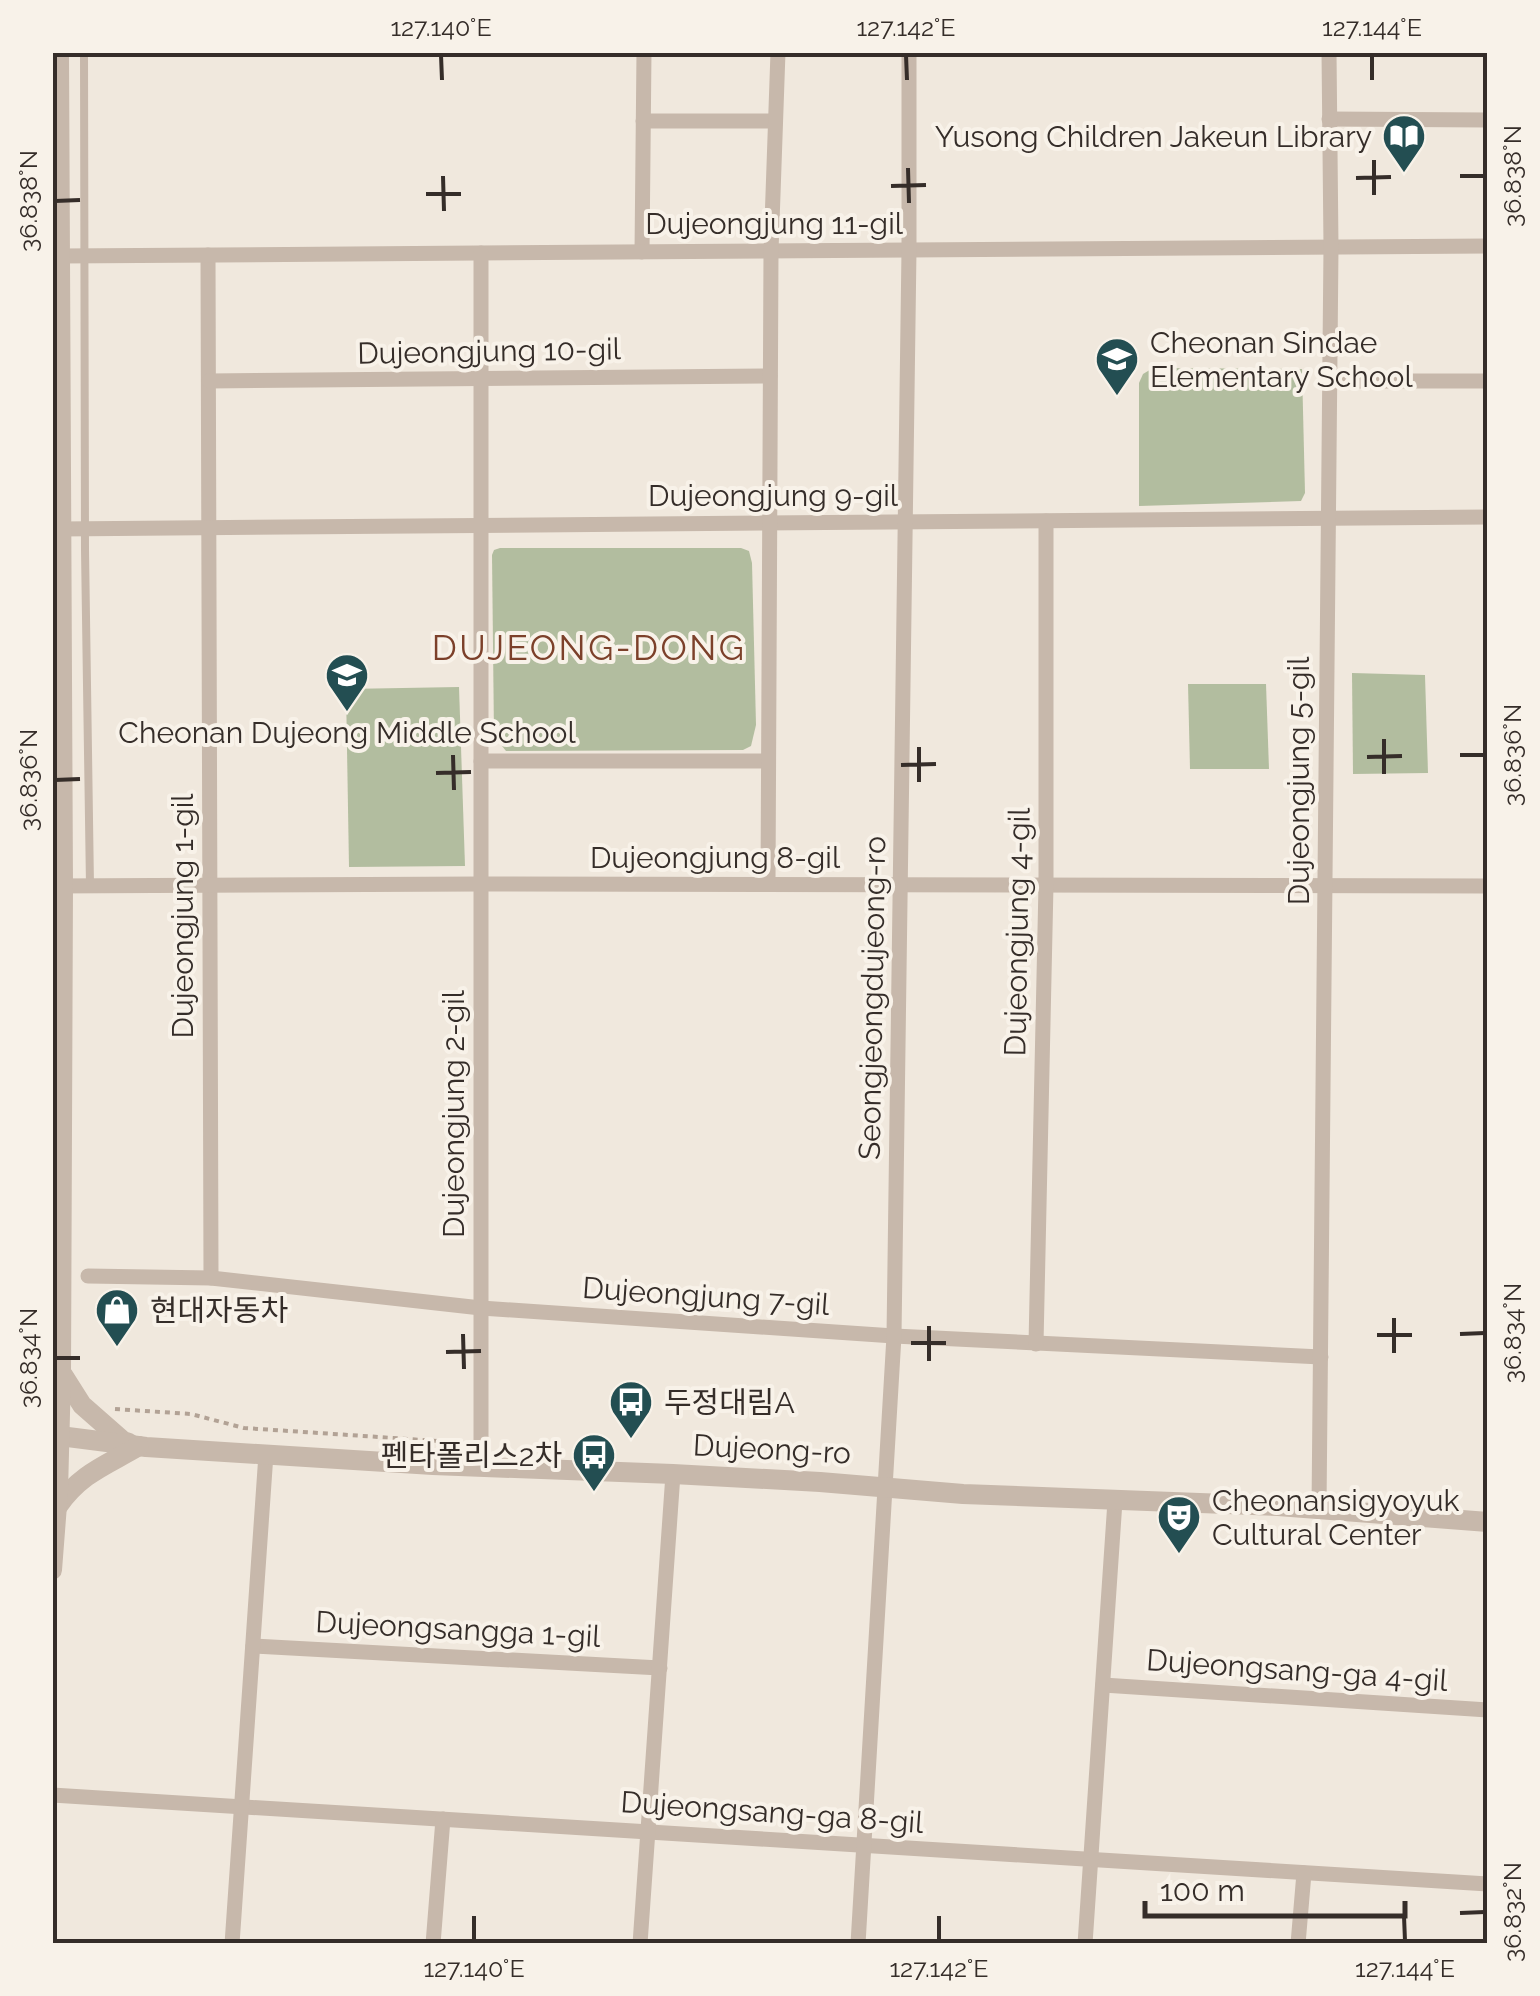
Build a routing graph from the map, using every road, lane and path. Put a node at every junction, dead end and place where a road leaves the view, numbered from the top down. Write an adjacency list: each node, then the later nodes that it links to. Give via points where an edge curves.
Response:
1 (59, 52): 18 (street)
2 (84, 52): 19 (lane)
3 (644, 52): 10 (street)
4 (778, 52): 8 (street)
5 (908, 52): 13 (street, Seongjeongdujeong-ro)
6 (1330, 52): 7 (street, Dujeongjung 5-gil)
7 (1329, 119): 9 (street); 12 (street, Dujeongjung 5-gil)
8 (775, 120): 10 (street); 14 (street)
9 (1488, 120)
10 (643, 121): 15 (street)
11 (1488, 246): 12 (street, Dujeongjung 11-gil)
12 (1331, 247): 13 (street, Dujeongjung 11-gil); 23 (street, Dujeongjung 5-gil)
13 (909, 250): 14 (street, Dujeongjung 11-gil); 28 (street, Seongjeongdujeong-ro)
14 (771, 251): 15 (street, Dujeongjung 11-gil); 20 (street)
15 (642, 252): 16 (street, Dujeongjung 11-gil)
16 (481, 253): 17 (street, Dujeongjung 11-gil); 21 (street, Dujeongjung 2-gil)
17 (208, 255): 19 (street, Dujeongjung 11-gil); 24 (street, Dujeongjung 1-gil)
18 (61, 256): 19 (street, Dujeongjung 11-gil); 33 (street)
19 (85, 256): 32 (lane)
20 (770, 376): 21 (street, Dujeongjung 10-gil); 29 (street)
21 (481, 379): 24 (street, Dujeongjung 10-gil); 30 (street, Dujeongjung 2-gil)
22 (1488, 380): 23 (street)
23 (1328, 381): 26 (street, Dujeongjung 5-gil)
24 (208, 382): 31 (street, Dujeongjung 1-gil)
25 (1488, 517): 26 (street, Dujeongjung 9-gil)
26 (1328, 518): 27 (street, Dujeongjung 9-gil); 40 (street, Dujeongjung 5-gil)
27 (1046, 521): 28 (street, Dujeongjung 9-gil); 39 (street, Dujeongjung 4-gil)
28 (904, 522): 29 (street, Dujeongjung 9-gil); 38 (street, Seongjeongdujeong-ro)
29 (770, 523): 30 (street, Dujeongjung 9-gil); 35 (street)
30 (481, 525): 31 (street, Dujeongjung 9-gil); 34 (street, Dujeongjung 2-gil)
31 (209, 527): 32 (street, Dujeongjung 9-gil); 43 (street, Dujeongjung 1-gil)
32 (86, 528): 33 (street, Dujeongjung 9-gil); 42 (lane)
33 (60, 529): 41 (street)
34 (481, 761): 35 (street); 36 (street, Dujeongjung 2-gil)
35 (768, 761): 37 (street)
36 (481, 884): 37 (street, Dujeongjung 8-gil); 43 (street, Dujeongjung 8-gil); 47 (street, Dujeongjung 2-gil)
37 (768, 884): 38 (street, Dujeongjung 8-gil)
38 (902, 884): 39 (street, Dujeongjung 8-gil); 48 (street, Seongjeongdujeong-ro)
39 (1046, 885): 40 (street, Dujeongjung 8-gil); 49 (street, Dujeongjung 4-gil)
40 (1325, 885): 44 (street, Dujeongjung 8-gil); 50 (street, Dujeongjung 5-gil)
41 (58, 886): 42 (street, Dujeongjung 8-gil); 51 (street)
42 (90, 886): 43 (street, Dujeongjung 8-gil)
43 (210, 886): 46 (street, Dujeongjung 1-gil)
44 (1488, 886)
45 (88, 1276): 46 (street, Dujeongjung 7-gil)
46 (211, 1278): 47 (street, Dujeongjung 7-gil)
47 (481, 1308): 48 (street, Dujeongjung 7-gil); 54 (street, Dujeongjung 2-gil)
48 (894, 1336): 49 (street, Dujeongjung 7-gil); 59 (street, Seongjeongdujeong-ro)
49 (1036, 1344): 50 (street, Dujeongjung 7-gil)
50 (1321, 1358): 62 (street, Dujeongjung 5-gil)
51 (62, 1374): 52 (street); 53 (street)
52 (86, 1408): 54 (path, via 191,1414 244,1428); 55 (street, via 122,1441)
53 (56, 1435): 55 (street, Dujeong-ro); 61 (street)
54 (481, 1444): 57 (street, Dujeongjung 2-gil)
55 (139, 1446): 56 (street, Dujeong-ro); 61 (street, via 97,1467)
56 (266, 1454): 57 (street, Dujeong-ro); 65 (street)
57 (481, 1467): 58 (street, Dujeong-ro)
58 (673, 1474): 59 (street, Dujeong-ro); 66 (street)
59 (887, 1486): 60 (street, Dujeong-ro); 73 (street, Seongjeongdujeong-ro)
60 (1115, 1501): 62 (street, Dujeong-ro); 67 (street, Dujeongsang-ga 4-gil)
61 (57, 1506): 64 (street)
62 (1319, 1510): 63 (street, Dujeong-ro)
63 (1488, 1522)
64 (52, 1570)
65 (252, 1646): 66 (street, Dujeongsangga 1-gil); 70 (street)
66 (660, 1668): 72 (street)
67 (1103, 1685): 68 (street, Dujeongsang-ga 4-gil); 74 (street, Dujeongsang-ga 4-gil)
68 (1488, 1710)
69 (52, 1796): 70 (street, Dujeongsang-ga 8-gil)
70 (241, 1807): 71 (street, Dujeongsang-ga 8-gil); 77 (street)
71 (442, 1820): 72 (street, Dujeongsang-ga 8-gil); 78 (street)
72 (648, 1832): 73 (street, Dujeongsang-ga 8-gil); 79 (street)
73 (864, 1846): 74 (street, Dujeongsang-ga 8-gil); 80 (street, Seongjeongdujeong-ro)
74 (1090, 1860): 75 (street, Dujeongsang-ga 8-gil); 81 (street, Dujeongsang-ga 4-gil)
75 (1304, 1873): 76 (street, Dujeongsang-ga 8-gil); 82 (street)
76 (1488, 1884)
77 (232, 1944)
78 (433, 1944)
79 (640, 1944)
80 (858, 1944)
81 (1085, 1944)
82 (1298, 1944)

